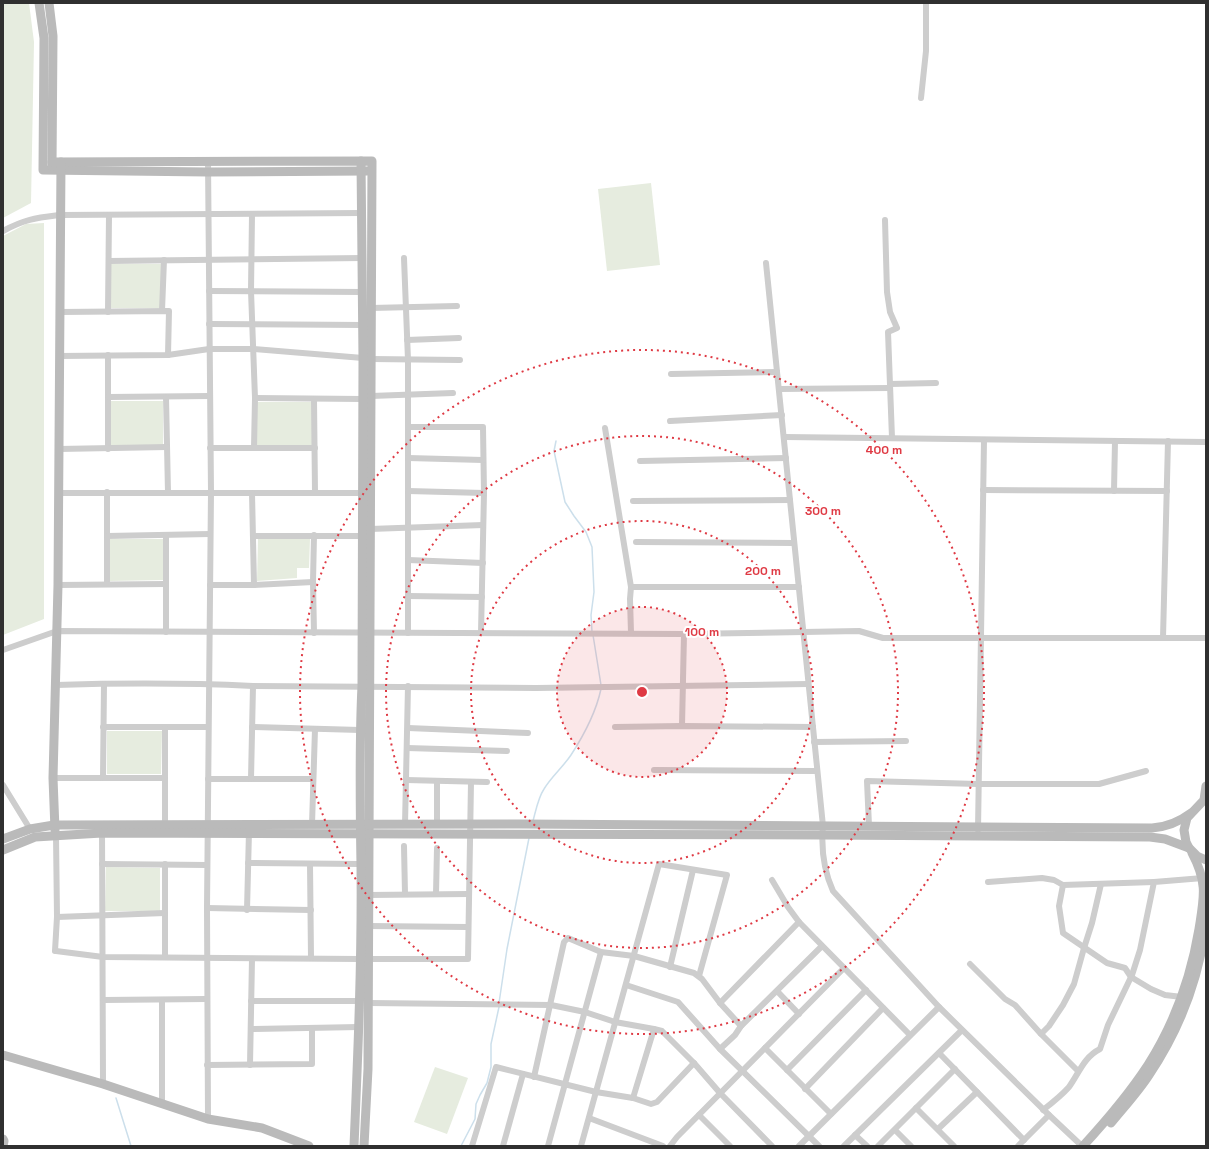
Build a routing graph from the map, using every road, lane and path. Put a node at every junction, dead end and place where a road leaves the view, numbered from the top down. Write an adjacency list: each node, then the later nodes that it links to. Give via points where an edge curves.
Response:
1 (39, 3): 7 (street, via 44,32 43,170)
2 (49, 3): 7 (street, via 54,36)
3 (926, 3): 4 (street, via 926,51)
4 (921, 98)
5 (208, 161): 6 (street); 7 (street); 10 (street)
6 (362, 161): 8 (street); 9 (street, via 372,161)
7 (56, 166): 10 (street); 14 (street)
8 (362, 171): 9 (street); 10 (street); 13 (street)
9 (372, 171): 29 (street)
10 (208, 172): 11 (street)
11 (208, 214): 12 (street); 15 (street); 22 (street)
12 (252, 214): 13 (street); 20 (street)
13 (362, 214): 18 (street)
14 (60, 215): 15 (street); 17 (street, via 30,219); 32 (street)
15 (109, 215): 23 (street)
16 (885, 220): 50 (street, via 887,292 890,312 897,328 888,332)
17 (3, 231)
18 (363, 258): 20 (street); 27 (street)
19 (404, 258): 30 (street)
20 (252, 259): 22 (street); 26 (street)
21 (164, 260): 22 (street); 23 (street); 31 (street)
22 (209, 260): 25 (street)
23 (109, 261): 33 (street)
24 (766, 263): 47 (street)
25 (209, 291): 26 (street); 34 (street)
26 (251, 291): 27 (street); 35 (street)
27 (363, 292): 36 (street)
28 (457, 306): 30 (street)
29 (371, 308): 30 (street); 44 (street)
30 (406, 308): 38 (street)
31 (162, 311): 33 (street); 42 (street, via 169,311)
32 (60, 312): 33 (street); 43 (street)
33 (108, 312)
34 (209, 324): 35 (street); 39 (street)
35 (252, 324): 36 (street); 40 (street)
36 (363, 325): 44 (street)
37 (459, 338): 38 (street)
38 (407, 340): 45 (street)
39 (209, 349): 40 (street); 42 (street); 54 (street)
40 (253, 349): 44 (street); 57 (street)
41 (108, 355): 42 (street); 43 (street); 55 (street)
42 (168, 355)
43 (59, 356): 74 (street)
44 (367, 358): 45 (street); 58 (street)
45 (408, 360): 46 (street); 53 (street)
46 (460, 360)
47 (777, 372): 48 (street); 51 (street)
48 (671, 374)
49 (936, 383): 50 (street)
50 (890, 386): 51 (street); 65 (street)
51 (779, 389): 60 (street)
52 (453, 393): 53 (street)
53 (408, 394): 58 (street); 62 (street)
54 (210, 396): 56 (street); 71 (street)
55 (108, 397): 56 (street); 75 (street)
56 (166, 397): 70 (street)
57 (255, 398): 59 (street); 72 (street)
58 (367, 398): 59 (street); 87 (street); 96 (street)
59 (314, 399): 73 (street)
60 (782, 415): 61 (street); 64 (street)
61 (670, 421)
62 (408, 427): 76 (street); 78 (street, via 483,427)
63 (605, 428): 113 (street)
64 (784, 437): 65 (street); 77 (street)
65 (892, 438): 66 (street)
66 (984, 440): 67 (street); 80 (street)
67 (1115, 441): 68 (street); 82 (street)
68 (1168, 441): 69 (street); 83 (street)
69 (1206, 442)
70 (167, 447): 75 (street); 89 (street)
71 (210, 448): 72 (street); 85 (street)
72 (254, 448): 73 (street)
73 (315, 448): 86 (street)
74 (59, 449): 75 (street); 88 (street)
75 (108, 449)
76 (408, 458): 78 (street); 81 (street)
77 (786, 458): 79 (street); 92 (street)
78 (483, 460): 91 (street)
79 (640, 461)
80 (983, 490): 82 (street); 127 (street)
81 (408, 491): 91 (street); 95 (street)
82 (1114, 491): 83 (street)
83 (1167, 491): 128 (street)
84 (107, 492): 88 (street); 89 (street); 99 (street)
85 (210, 492): 89 (street); 90 (street); 97 (street)
86 (315, 492): 87 (street); 90 (street)
87 (362, 492): 102 (street)
88 (58, 493): 110 (street)
89 (168, 493)
90 (252, 493): 100 (street)
91 (484, 493): 94 (street)
92 (790, 500): 93 (street); 104 (street)
93 (633, 501)
94 (483, 525): 95 (street); 106 (street)
95 (408, 527): 96 (street); 105 (street)
96 (370, 529): 120 (street)
97 (210, 534): 98 (street); 111 (street)
98 (166, 535): 99 (street); 109 (street)
99 (107, 536): 108 (street)
100 (253, 536): 101 (street); 112 (street)
101 (314, 536): 102 (street); 107 (street)
102 (362, 536): 120 (street)
103 (636, 542): 104 (street)
104 (794, 543): 114 (street)
105 (408, 560): 106 (street); 115 (street)
106 (482, 563): 116 (street)
107 (313, 582): 112 (street); 122 (street)
108 (107, 584): 109 (street); 110 (street)
109 (166, 584): 118 (street)
110 (58, 585): 117 (street)
111 (210, 585): 112 (street); 119 (street)
112 (254, 585)
113 (631, 587): 114 (street); 125 (street)
114 (799, 587): 121 (street)
115 (408, 596): 116 (street); 123 (street)
116 (482, 597): 124 (street)
117 (57, 631): 118 (street); 130 (street); 134 (street)
118 (166, 632): 119 (street)
119 (209, 632): 122 (street); 132 (street)
120 (366, 632): 122 (street); 123 (street); 136 (street)
121 (803, 632): 126 (street); 127 (street, via 860,631 883,638); 133 (street)
122 (314, 633)
123 (408, 633): 124 (street)
124 (481, 633): 125 (street)
125 (631, 633): 126 (street)
126 (684, 634): 138 (street)
127 (981, 638): 128 (street); 167 (street)
128 (1163, 638): 129 (street)
129 (1206, 638)
130 (3, 650)
131 (104, 684): 132 (street); 134 (street); 143 (street)
132 (209, 684): 135 (street); 145 (street)
133 (808, 684): 138 (street); 142 (street)
134 (56, 685): 157 (street)
135 (253, 686): 136 (street); 140 (street)
136 (365, 686): 137 (street); 148 (street); 181 (street, via 368,813)
137 (408, 686): 138 (street); 146 (street)
138 (683, 686): 139 (street)
139 (682, 726): 141 (street); 142 (street)
140 (252, 727): 147 (street); 161 (street)
141 (615, 727)
142 (813, 727): 151 (street)
143 (103, 728): 144 (street); 158 (street)
144 (165, 728): 145 (street); 159 (street)
145 (208, 728): 160 (street)
146 (408, 728): 149 (street); 152 (street)
147 (315, 729): 148 (street); 162 (street)
148 (360, 730): 181 (street)
149 (528, 733)
150 (906, 741): 151 (street)
151 (814, 742): 156 (street)
152 (407, 748): 153 (street); 163 (street)
153 (506, 751)
154 (654, 770): 156 (street)
155 (1146, 770): 167 (street, via 1099,784)
156 (817, 771): 184 (street)
157 (53, 778): 158 (street); 172 (street)
158 (102, 778): 159 (street)
159 (165, 778): 173 (street)
160 (208, 779): 161 (street); 180 (street)
161 (251, 779): 162 (street)
162 (313, 779): 174 (street)
163 (406, 780): 164 (street); 175 (street)
164 (437, 781): 165 (street); 176 (street)
165 (471, 782): 166 (street); 182 (street)
166 (487, 782)
167 (978, 784): 177 (street, via 867,781); 185 (street)
168 (3, 785): 178 (street)
169 (1206, 786): 171 (street, via 1204,800)
170 (1206, 804): 171 (street)
171 (1193, 811): 185 (street, via 1170,825 1152,828); 191 (street, via 1187,818 1184,830)
172 (54, 825): 178 (street); 179 (street); 186 (street)
173 (165, 825): 179 (street); 180 (street)
174 (312, 825): 181 (street); 183 (street)
175 (405, 825): 176 (street); 181 (street)
176 (437, 825): 182 (street)
177 (869, 826): 184 (street); 185 (street)
178 (30, 829): 187 (street)
179 (102, 829): 180 (street); 186 (street); 194 (street)
180 (207, 829): 183 (street); 198 (street)
181 (364, 829): 182 (street); 183 (street); 197 (street); 209 (street)
182 (470, 829): 184 (street, via 518,834); 184 (street, via 521,824); 208 (street)
183 (249, 830): 193 (street)
184 (822, 830): 185 (street); 247 (street, via 825,871 833,892)
185 (978, 831): 191 (street, via 1150,837 1165,839)
186 (56, 835): 190 (street, via 35,837); 215 (street)
187 (3, 839)
188 (404, 846): 206 (street)
189 (436, 848): 207 (street)
190 (3, 850)
191 (1190, 850): 192 (street); 200 (street)
192 (1206, 860)
193 (248, 863): 196 (street); 211 (street)
194 (102, 864): 195 (street); 214 (street)
195 (165, 864): 198 (street); 213 (street)
196 (310, 864): 197 (street); 212 (street)
197 (361, 864): 230 (street)
198 (207, 865): 210 (street)
199 (693, 870): 224 (street, via 659,864); 232 (street); 234 (street, via 727,875)
200 (1203, 878): 203 (street); 228 (street, via 1203,907)
201 (772, 880): 216 (street)
202 (988, 882): 205 (street, via 1042,878)
203 (1154, 882): 204 (street); 235 (street, via 1140,950)
204 (1101, 884): 205 (street); 221 (street)
205 (1063, 885): 221 (street, via 1059,906 1063,933)
206 (405, 894): 207 (street); 209 (street)
207 (436, 894): 208 (street)
208 (469, 894): 219 (street)
209 (368, 895): 218 (street)
210 (207, 908): 211 (street); 226 (street)
211 (247, 910): 212 (street)
212 (310, 910): 227 (street)
213 (165, 913): 214 (street); 223 (street)
214 (102, 915): 215 (street); 225 (street)
215 (57, 917): 225 (street, via 55,951)
216 (799, 922): 220 (street); 245 (street)
217 (1206, 924): 228 (street)
218 (368, 926): 219 (street); 230 (street)
219 (468, 927): 230 (street, via 468,959)
220 (822, 946): 233 (street); 238 (street)
221 (1084, 948): 235 (street, via 1107,963 1124,968); 258 (street, via 1074,984 1063,1005)
222 (601, 952): 224 (street); 246 (street, via 570,938 566,939); 249 (street)
223 (165, 956): 225 (street); 226 (street)
224 (634, 956): 232 (street); 236 (street)
225 (103, 957): 240 (street)
226 (208, 957): 229 (street); 242 (street)
227 (311, 958): 229 (street); 230 (street)
228 (1197, 958): 239 (street); 263 (street, via 1197,972 1183,1011)
229 (252, 959): 243 (street)
230 (364, 959): 244 (street)
231 (970, 964): 258 (street, via 1005,999 1015,1005)
232 (670, 967): 234 (street)
233 (844, 968): 237 (street); 250 (street)
234 (699, 976): 245 (street)
235 (1131, 977): 239 (street, via 1165,995); 273 (street, via 1100,1048 1092,1052)
236 (626, 986): 251 (street); 261 (street, via 678,1002)
237 (866, 990): 248 (street); 272 (street)
238 (777, 991): 250 (street); 252 (street)
239 (1182, 997): 263 (street)
240 (103, 1000): 241 (street); 276 (street)
241 (162, 1000): 242 (street); 283 (street)
242 (207, 1000): 266 (street)
243 (251, 1001): 244 (street); 255 (street)
244 (364, 1002): 246 (street); 253 (street); 269 (street)
245 (720, 1003): 252 (street)
246 (551, 1005): 249 (street); 275 (street)
247 (939, 1006): 257 (street); 259 (street)
248 (883, 1008): 259 (street); 278 (street)
249 (585, 1012): 251 (street); 277 (street)
250 (799, 1014): 260 (street)
251 (615, 1022): 256 (street); 279 (street)
252 (741, 1026): 261 (street)
253 (359, 1027): 254 (street); 268 (street)
254 (312, 1028): 255 (street); 267 (street, via 312,1064)
255 (251, 1029): 267 (street)
256 (654, 1029): 265 (street, via 662,1031); 282 (street)
257 (962, 1030): 262 (street); 285 (street)
258 (1041, 1034): 273 (street)
259 (910, 1035): 287 (street)
260 (765, 1048): 271 (street); 272 (street)
261 (720, 1049): 271 (street)
262 (939, 1052): 270 (street); 293 (street)
263 (1159, 1053): 317 (street); 318 (street, via 1132,1098)
264 (3, 1055): 276 (street)
265 (694, 1063): 281 (street); 282 (street, via 654,1103)
266 (207, 1065): 267 (street); 290 (street)
267 (250, 1065)
268 (357, 1069): 269 (street); 299 (street)
269 (368, 1069): 300 (street)
270 (955, 1069): 280 (street); 284 (street)
271 (742, 1070): 281 (street); 294 (street)
272 (787, 1070): 278 (street)
273 (1078, 1071): 285 (street, via 1068,1088)
274 (523, 1074): 275 (street); 301 (street, via 496,1067); 302 (street)
275 (534, 1077): 277 (street)
276 (103, 1084): 283 (street)
277 (565, 1084): 279 (street); 303 (street)
278 (805, 1088): 287 (street)
279 (596, 1092): 282 (street); 289 (street)
280 (977, 1092): 291 (street); 296 (street)
281 (720, 1093): 286 (street); 308 (street)
282 (633, 1098)
283 (162, 1104): 290 (street)
284 (916, 1108): 291 (street); 292 (street)
285 (1043, 1110): 288 (street)
286 (699, 1114): 306 (street); 307 (street)
287 (831, 1114): 294 (street)
288 (1049, 1115): 296 (street); 317 (street)
289 (589, 1118): 304 (street); 305 (street)
290 (208, 1119): 298 (street, via 262,1128)
291 (938, 1129): 315 (street)
292 (895, 1130): 313 (street); 314 (street)
293 (855, 1134): 311 (street); 312 (street)
294 (809, 1136): 309 (street); 310 (street)
295 (3, 1139): 297 (street)
296 (1024, 1140): 316 (street)
297 (3, 1146)
298 (309, 1146)
299 (354, 1146)
300 (364, 1146)
301 (472, 1146)
302 (503, 1146)
303 (548, 1146)
304 (581, 1146)
305 (663, 1146)
306 (670, 1146)
307 (730, 1146)
308 (772, 1146)
309 (799, 1146)
310 (819, 1146)
311 (844, 1146)
312 (867, 1146)
313 (878, 1146)
314 (911, 1146)
315 (954, 1146)
316 (1018, 1146)
317 (1083, 1146)
318 (1090, 1146)

